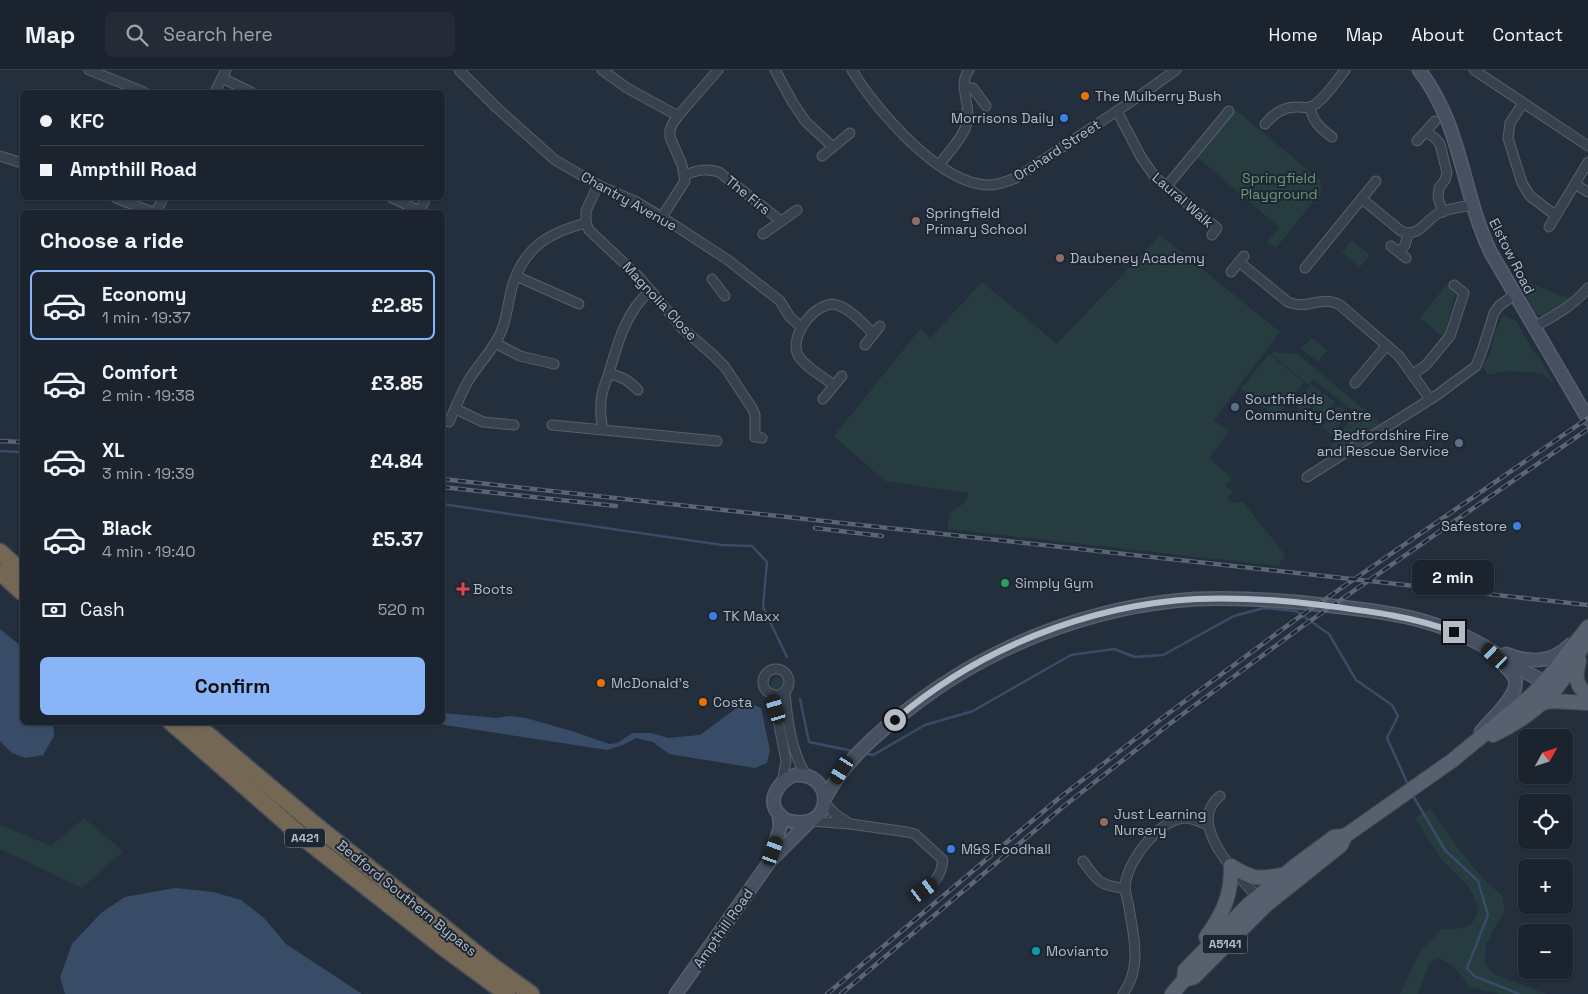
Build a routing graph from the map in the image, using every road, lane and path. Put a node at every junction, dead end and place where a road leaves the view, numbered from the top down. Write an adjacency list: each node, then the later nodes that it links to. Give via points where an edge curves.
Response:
1 (89, 70): 16 (street)
2 (459, 70): 41 (street, Chantry Avenue, via 555,160)
3 (602, 70): 24 (street)
4 (718, 70): 24 (street)
5 (776, 70): 32 (street, via 806,122)
6 (852, 70): 37 (street, Orchard Street, via 885,116)
7 (969, 70): 15 (street)
8 (1158, 70): 14 (street)
9 (1176, 70): 14 (street, Orchard Street)
10 (1345, 70): 21 (street, via 1320,101)
11 (1419, 70): 48 (main road, Elstow Road, via 1435,94 1456,140)
12 (1474, 70): 19 (street)
13 (224, 74): 17 (street); 18 (street)
14 (1164, 78): 22 (street, Orchard Street)
15 (964, 88): 20 (street, via 973,88); 37 (street, via 968,122)
16 (139, 90)
17 (216, 90)
18 (248, 90)
19 (1523, 103): 31 (street); 54 (street, via 1510,123 1508,138 1522,184 1530,196)
20 (986, 106)
21 (1310, 107): 26 (street, via 1282,109); 29 (street, via 1317,125)
22 (1117, 111): 37 (street, Orchard Street, via 1016,178 1002,183 970,182); 42 (street, Laural Walk, via 1148,168)
23 (1229, 111): 42 (street)
24 (678, 116): 38 (street, via 670,137)
25 (1434, 121): 27 (street)
26 (1265, 124)
27 (1425, 132): 30 (street); 53 (street, via 1440,144 1447,173 1439,188 1438,198)
28 (850, 133): 32 (street)
29 (1332, 137)
30 (1417, 142)
31 (1588, 146)
32 (833, 147): 34 (street)
33 (0, 156): 35 (street)
34 (822, 156)
35 (20, 162)
36 (1588, 162): 40 (street)
37 (939, 165)
38 (685, 175): 55 (street, via 686,181); 56 (street, The Firs, via 709,169 719,172)
39 (1376, 181): 44 (street)
40 (1575, 184): 43 (street); 54 (street)
41 (598, 185): 55 (street, Chantry Avenue); 57 (street, via 586,211)
42 (1167, 186): 61 (street, Laural Walk, via 1217,228)
43 (1588, 192)
44 (1362, 199): 60 (street); 63 (street)
45 (121, 200): 49 (street)
46 (396, 200): 50 (street)
47 (425, 200): 51 (street)
48 (1472, 204): 53 (street); 70 (main road, Elstow Road, via 1487,244)
49 (149, 210)
50 (415, 210)
51 (420, 210)
52 (797, 210): 56 (street, The Firs)
53 (1443, 212): 60 (street, via 1416,233)
54 (1555, 215): 58 (street)
55 (662, 217): 73 (street, Chantry Avenue, via 764,286)
56 (781, 221): 59 (street, The Firs)
57 (586, 223): 65 (street, via 544,238 528,255); 69 (street, Magnolia Close, via 593,236 624,261)
58 (1549, 227)
59 (763, 234)
60 (1408, 234): 62 (street, via 1402,255)
61 (1212, 235)
62 (1391, 246)
63 (1305, 268)
64 (1231, 272): 76 (street, via 1242,259 1288,302 1303,306 1333,301)
65 (516, 276): 72 (street, via 566,303); 75 (street)
66 (712, 278): 71 (street)
67 (1454, 284): 80 (street, via 1464,293 1450,336 1426,365)
68 (1588, 288): 74 (street, via 1560,313)
69 (650, 291): 79 (street, via 633,309 614,353); 93 (street, Magnolia Close, via 682,328 725,367 755,415 754,437)
70 (1515, 294): 74 (main road, Elstow Road); 86 (street, via 1494,313 1476,366)
71 (725, 296)
72 (579, 304)
73 (801, 327): 77 (street, via 822,306 838,305 877,330); 83 (street, via 796,338 799,356)
74 (1534, 327): 88 (main road, Elstow Road)
75 (496, 343): 78 (street, via 520,356); 87 (street, via 466,384)
76 (1387, 344): 80 (street); 82 (street)
77 (865, 345)
78 (554, 364)
79 (609, 374): 84 (street, via 627,379); 92 (street, via 601,399)
80 (1413, 374): 86 (street)
81 (842, 376): 83 (street)
82 (1356, 383)
83 (834, 385): 85 (street)
84 (638, 390)
85 (823, 399)
86 (1430, 399): 95 (street)
87 (456, 409): 89 (street); 90 (street, via 483,422)
88 (1588, 419)
89 (449, 422)
90 (514, 425)
91 (552, 425): 92 (street)
92 (603, 429): 94 (street)
93 (762, 438)
94 (717, 441)
95 (1307, 477)
96 (0, 552): 97 (highway)
97 (20, 570)
98 (0, 572): 99 (highway)
99 (20, 590)
100 (1588, 626): 102 (main road, via 1564,651 1539,660 1521,660); 103 (main road, A5141)
101 (1586, 638): 103 (main road, via 1568,673); 106 (main road, via 1576,677)
102 (1484, 646): 103 (main road); 111 (main road, via 1512,673 1516,681 1515,690); 112 (main road, via 1416,620 1306,603 1214,599 1112,611 1062,626 1007,648 967,669 903,713)
103 (1551, 685): 106 (main road); 107 (main road); 111 (main road, A5141, via 1533,694)
104 (785, 690): 105 (street); 105 (street, via 787,677 782,671 772,670 763,680 766,690); 113 (street, via 797,761)
105 (772, 694): 114 (street, via 786,761)
106 (1588, 696)
107 (1544, 702): 108 (main road); 111 (main road, via 1524,718)
108 (1588, 703)
109 (174, 725): 132 (highway, Bedford Southern Bypass / A421, via 305,839)
110 (197, 725): 130 (highway, Bedford Southern Bypass / A421)
111 (1470, 746): 121 (main road, A5141)
112 (842, 770): 113 (main road, via 825,776); 116 (main road)
113 (808, 776): 114 (main road, via 790,777); 116 (main road, via 821,787)
114 (782, 782): 117 (main road, via 774,800)
115 (1220, 796): 120 (street, via 1209,812)
116 (825, 800): 118 (main road, via 820,813); 119 (street, via 835,814)
117 (779, 814): 118 (main road, via 793,822); 122 (main road, Ampthill Road, via 779,834)
118 (810, 821): 119 (street); 122 (main road, Ampthill Road)
119 (850, 824): 127 (street, via 907,832 922,840 943,860 936,882)
120 (1208, 825): 124 (street, via 1212,838); 126 (street, via 1184,818 1174,820 1162,829 1132,863)
121 (1345, 836): 125 (main road, A5141, via 1334,837); 128 (main road, A5141, via 1341,845)
122 (770, 861): 135 (main road, Ampthill Road)
123 (1082, 861): 126 (street, via 1100,882)
124 (1231, 866): 125 (main road, via 1259,878); 128 (street); 129 (main road, via 1232,881 1227,901 1200,946)
125 (1284, 874): 128 (main road, A5141)
126 (1125, 888): 136 (street, via 1136,956 1134,973)
127 (924, 890)
128 (1261, 902): 129 (main road, A5141); 131 (main road, A5141, via 1194,977)
129 (1199, 954): 131 (main road, A5141, via 1186,970)
130 (492, 966): 133 (highway, Bedford Southern Bypass / A421); 134 (highway)
131 (1184, 980): 137 (main road, A5141)
132 (507, 994)
133 (531, 994)
134 (535, 994)
135 (676, 994)
136 (1123, 994)
137 (1172, 994)

